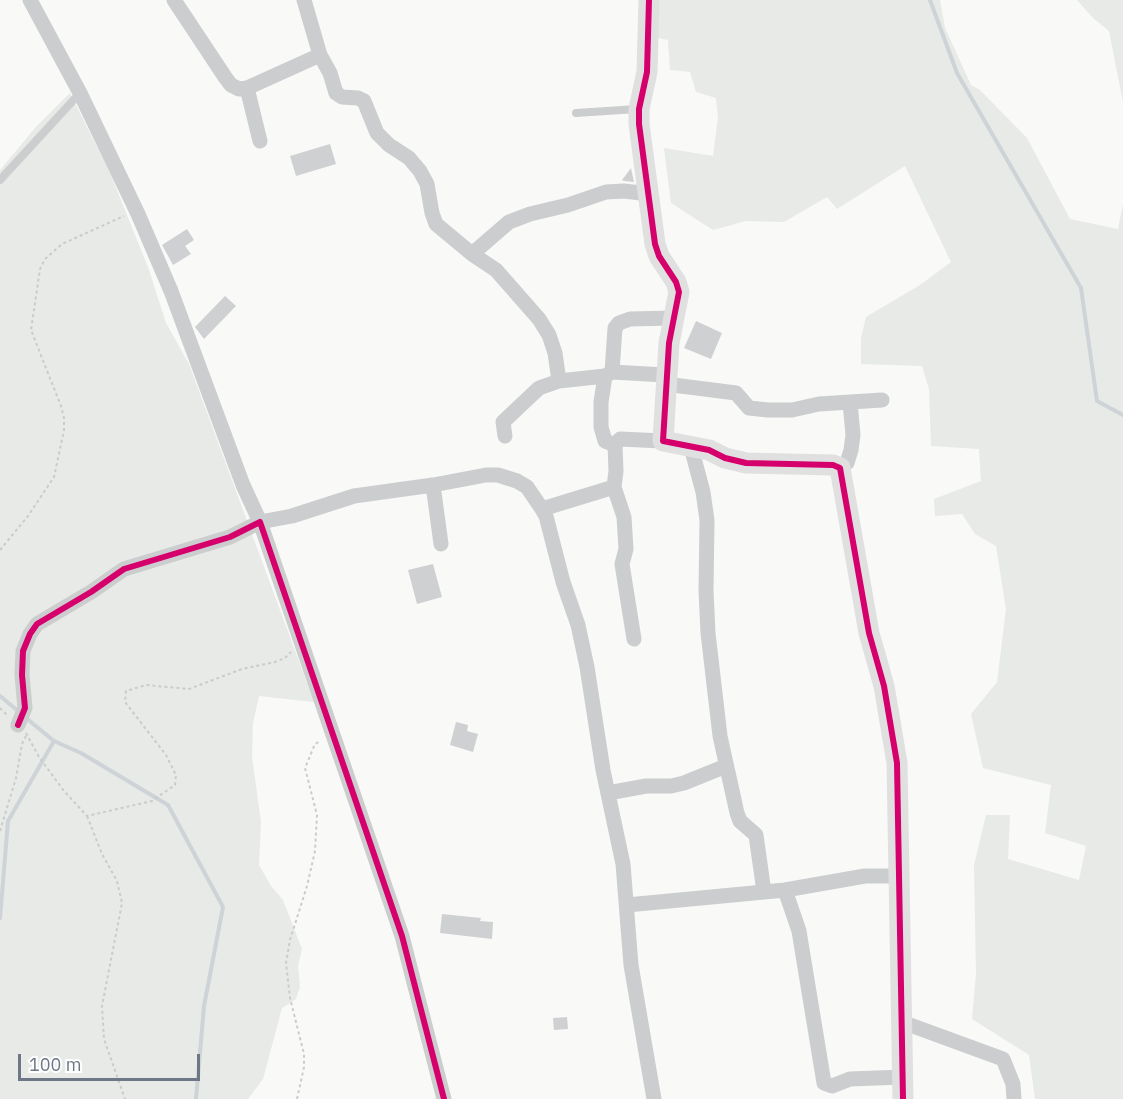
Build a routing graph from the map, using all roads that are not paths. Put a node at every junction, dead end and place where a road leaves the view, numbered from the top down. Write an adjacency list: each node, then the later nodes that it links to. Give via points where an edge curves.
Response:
1 (30, 0): 7 (street)
2 (174, 0): 6 (street, via 225,78 239,89)
3 (304, 0): 5 (street)
4 (649, 0): 8 (street, via 647,72)
5 (320, 55): 6 (street); 13 (street, via 336,93 364,101 377,133 420,171 436,224)
6 (247, 88): 10 (street)
7 (80, 93): 11 (lane); 28 (street, via 171,291)
8 (639, 109): 9 (lane); 12 (street)
9 (576, 112)
10 (260, 141)
11 (0, 180)
12 (649, 195): 13 (street, via 606,192 530,213 509,222); 14 (street, via 656,250 679,292)
13 (472, 254): 17 (street, via 496,270 539,318 552,344)
14 (674, 318): 15 (street, via 619,323); 16 (street)
15 (609, 374): 16 (street); 17 (street); 22 (street, via 601,427 605,441)
16 (665, 380): 19 (street, via 736,393 749,408 792,410); 21 (street)
17 (559, 381): 20 (street, via 539,388 506,418)
18 (882, 400): 19 (street)
19 (850, 402): 24 (street, via 851,450 847,463)
20 (505, 436)
21 (663, 441): 22 (street, via 620,439); 23 (street)
22 (615, 445): 26 (street)
23 (691, 447): 24 (street, via 746,463); 32 (street, via 707,520 708,633)
24 (840, 468): 34 (street, via 869,633 895,746)
25 (433, 485): 27 (street, via 498,475 527,488); 28 (street, via 354,496); 29 (street)
26 (614, 487): 27 (street); 30 (street, via 624,517 626,549 622,564)
27 (542, 509): 33 (street, via 582,642)
28 (260, 522): 31 (street, via 230,537 124,569 38,624 24,651); 40 (street, via 402,936)
29 (441, 544)
30 (634, 639)
31 (23, 722)
32 (726, 766): 33 (street, via 684,783); 36 (street, via 740,821 756,836)
33 (608, 793): 37 (street)
34 (898, 876): 35 (street, via 865,876); 38 (street)
35 (785, 890): 36 (street); 39 (street, via 799,931 824,1083 832,1086 850,1079)
36 (764, 892): 37 (street)
37 (627, 904): 41 (street, via 631,965)
38 (902, 1022): 39 (street); 43 (street, via 1004,1059)
39 (903, 1077): 42 (street)
40 (444, 1099)
41 (654, 1099)
42 (903, 1099)
43 (1014, 1099)

